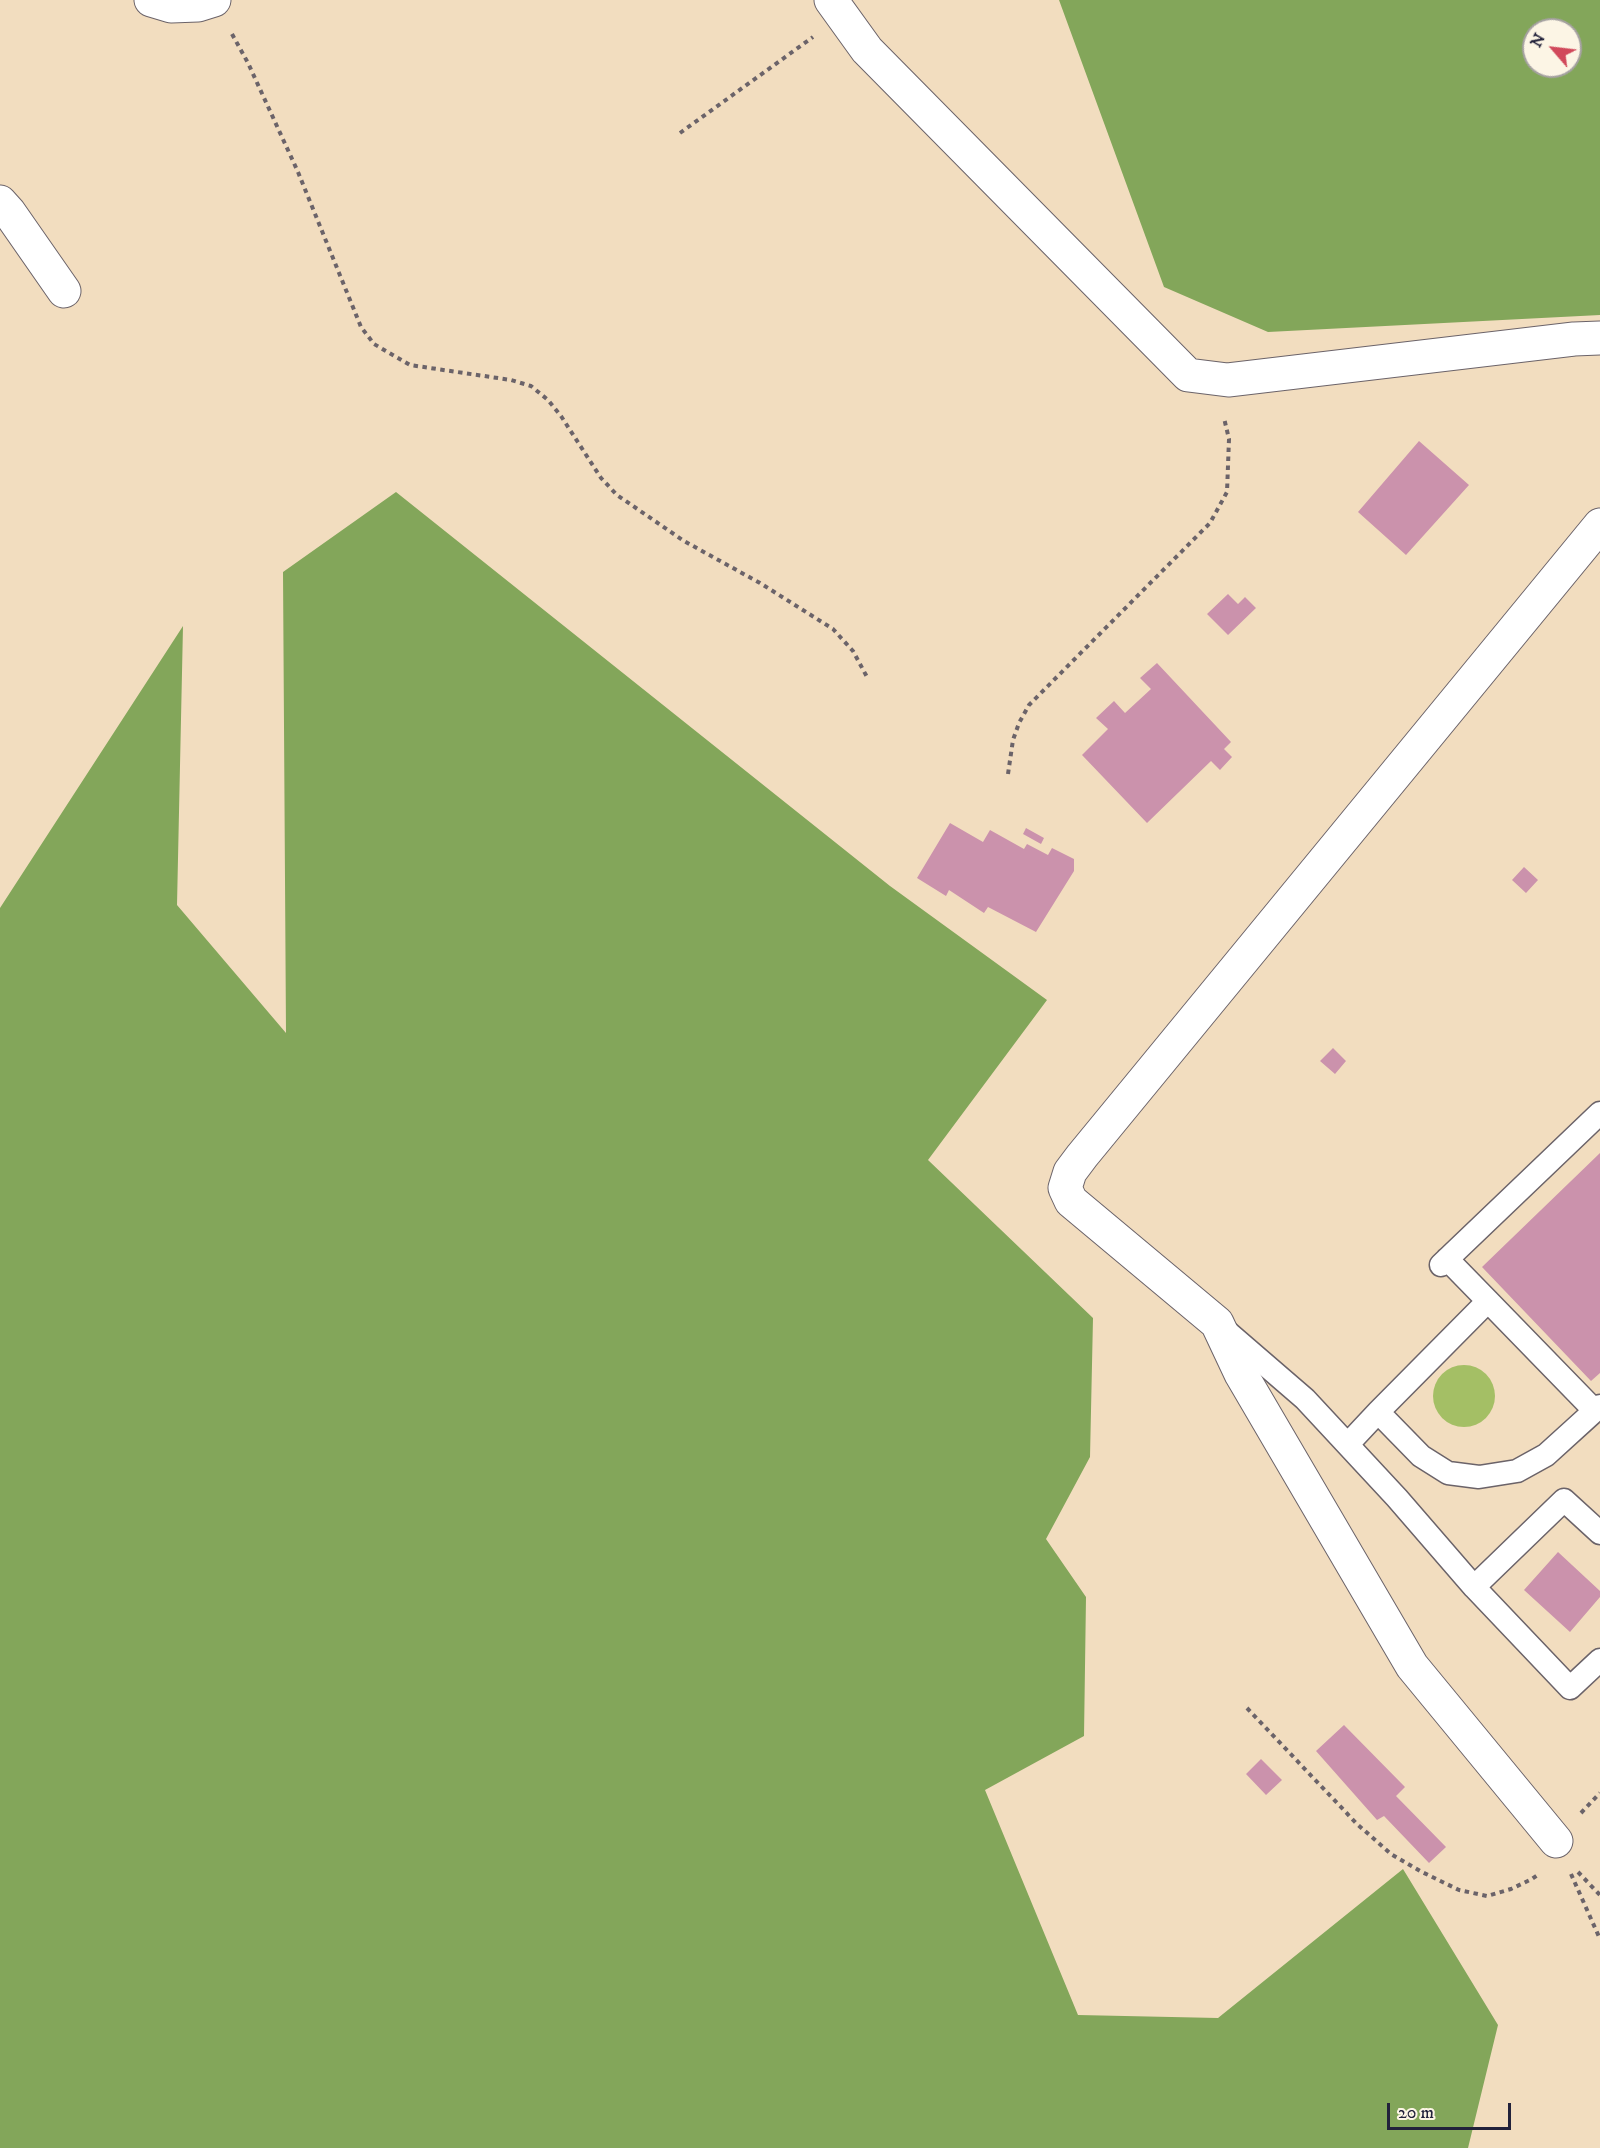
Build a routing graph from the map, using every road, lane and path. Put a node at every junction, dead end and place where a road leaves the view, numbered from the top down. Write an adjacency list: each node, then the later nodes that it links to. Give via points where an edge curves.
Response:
1 (151, 0): 2 (street, via 171,6)
2 (206, 2): 10 (path, via 226,25 248,63 298,172 361,327 374,344 410,365 531,386 561,416 617,495 684,541 833,629 854,651)
3 (837, 8): 4 (path); 8 (street, via 867,50 1188,375)
4 (680, 133)
5 (0, 202): 6 (street)
6 (64, 291)
7 (1600, 338): 8 (street, via 1228,380)
8 (1204, 377): 11 (path, via 1222,409 1229,439 1227,492 1210,523 1029,705 1013,740)
9 (1600, 525): 14 (street, via 1070,1172 1065,1188 1071,1201)
10 (867, 677)
11 (1008, 774)
12 (1600, 1113): 13 (lane, via 1444,1262)
13 (1488, 1301): 15 (lane); 16 (lane)
14 (1216, 1323): 17 (lane, via 1299,1392); 22 (street, via 1241,1374 1412,1666)
15 (1598, 1408): 16 (lane, via 1546,1455 1518,1471 1479,1478 1448,1473 1421,1456)
16 (1378, 1412): 17 (lane)
17 (1348, 1444): 19 (lane)
18 (1600, 1533): 19 (lane, via 1564,1500)
19 (1474, 1587): 20 (lane, via 1570,1688)
20 (1600, 1660)
21 (1247, 1708): 22 (path, via 1357,1824 1391,1854 1459,1890 1488,1896 1511,1889 1532,1879)
22 (1559, 1848): 23 (path); 24 (path)
23 (1600, 1895)
24 (1600, 1939)

